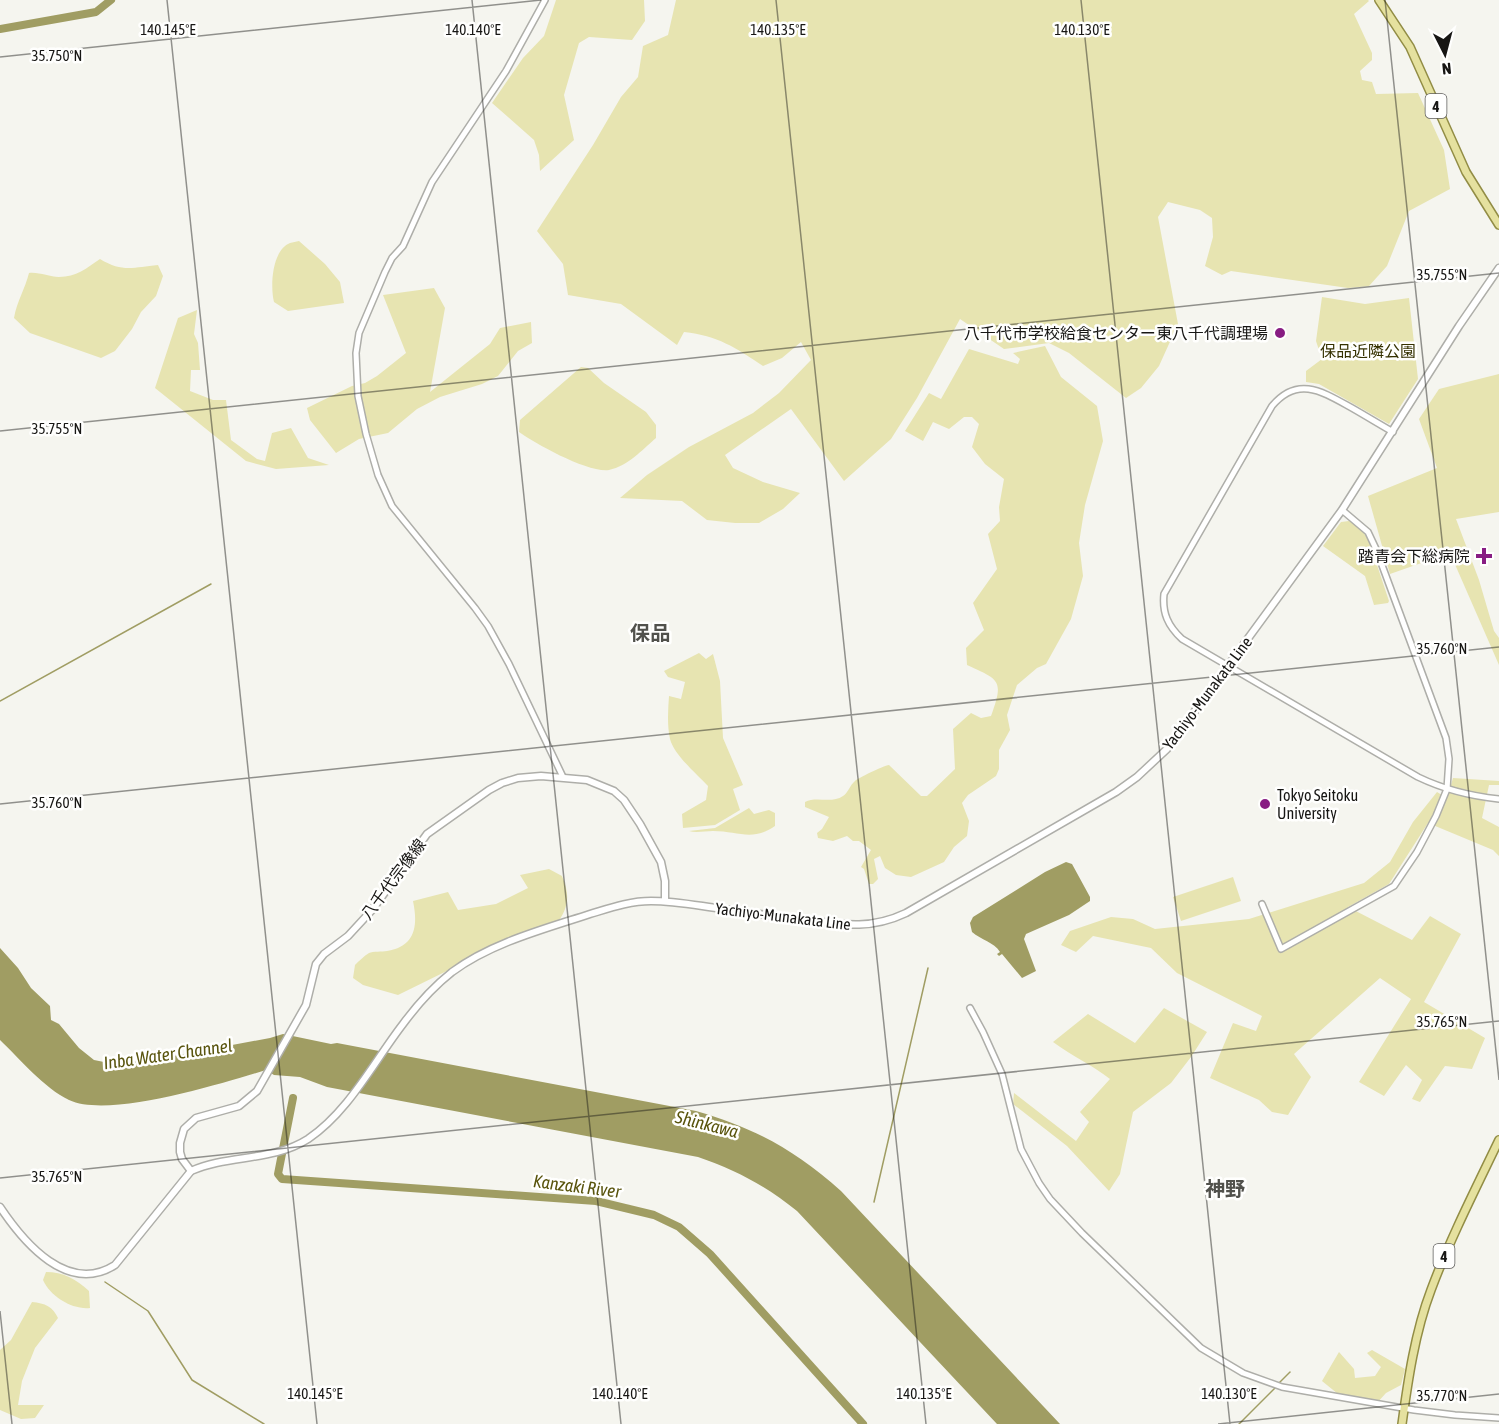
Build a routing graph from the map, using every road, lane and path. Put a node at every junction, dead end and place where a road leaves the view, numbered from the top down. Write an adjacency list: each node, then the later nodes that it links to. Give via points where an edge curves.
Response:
1 (545, 0): 8 (street, via 506,71 432,182 403,246 385,272 359,333 356,353 358,396 366,434 392,506 488,627)
2 (1379, 0): 3 (main road, 4, via 1410,47 1461,163)
3 (1499, 225)
4 (1499, 268): 5 (main road, Yachiyo-Munakata Line)
5 (1393, 432): 6 (main road, Yachiyo-Munakata Line); 7 (street, via 1311,389 1291,391 1272,406 1164,594 1165,616 1174,632)
6 (1342, 510): 7 (main road, Yachiyo-Munakata Line); 9 (street, via 1368,532 1376,549 1446,738)
7 (1228, 666): 9 (street, via 1418,777); 11 (main road, Yachiyo-Munakata Line, via 1167,748 1127,785 895,918 847,926)
8 (563, 777): 11 (main road, 八千代宗像線, via 603,785 624,800 661,862); 15 (main road, 八千代宗像線, via 518,778 502,783 429,832 372,910 316,964 310,996 257,1091 239,1106 196,1118 184,1129 180,1152)
9 (1447, 789): 10 (street); 12 (street, via 1429,830 1394,886 1281,949)
10 (1499, 799)
11 (665, 901): 15 (main road, Yachiyo-Munakata Line, via 606,909 470,960 426,995 350,1098 319,1131 274,1154)
12 (1262, 904)
13 (970, 1008): 17 (street, via 996,1058 1021,1149 1039,1184 1082,1233 1177,1326 1201,1348 1262,1381)
14 (1499, 1140): 17 (main road, 4, via 1430,1292)
15 (191, 1171): 16 (main road, via 115,1264 95,1274 80,1274 46,1258 22,1237)
16 (0, 1208)
17 (1404, 1408): 18 (street); 19 (main road, 4)
18 (1499, 1418)
19 (1402, 1424)

